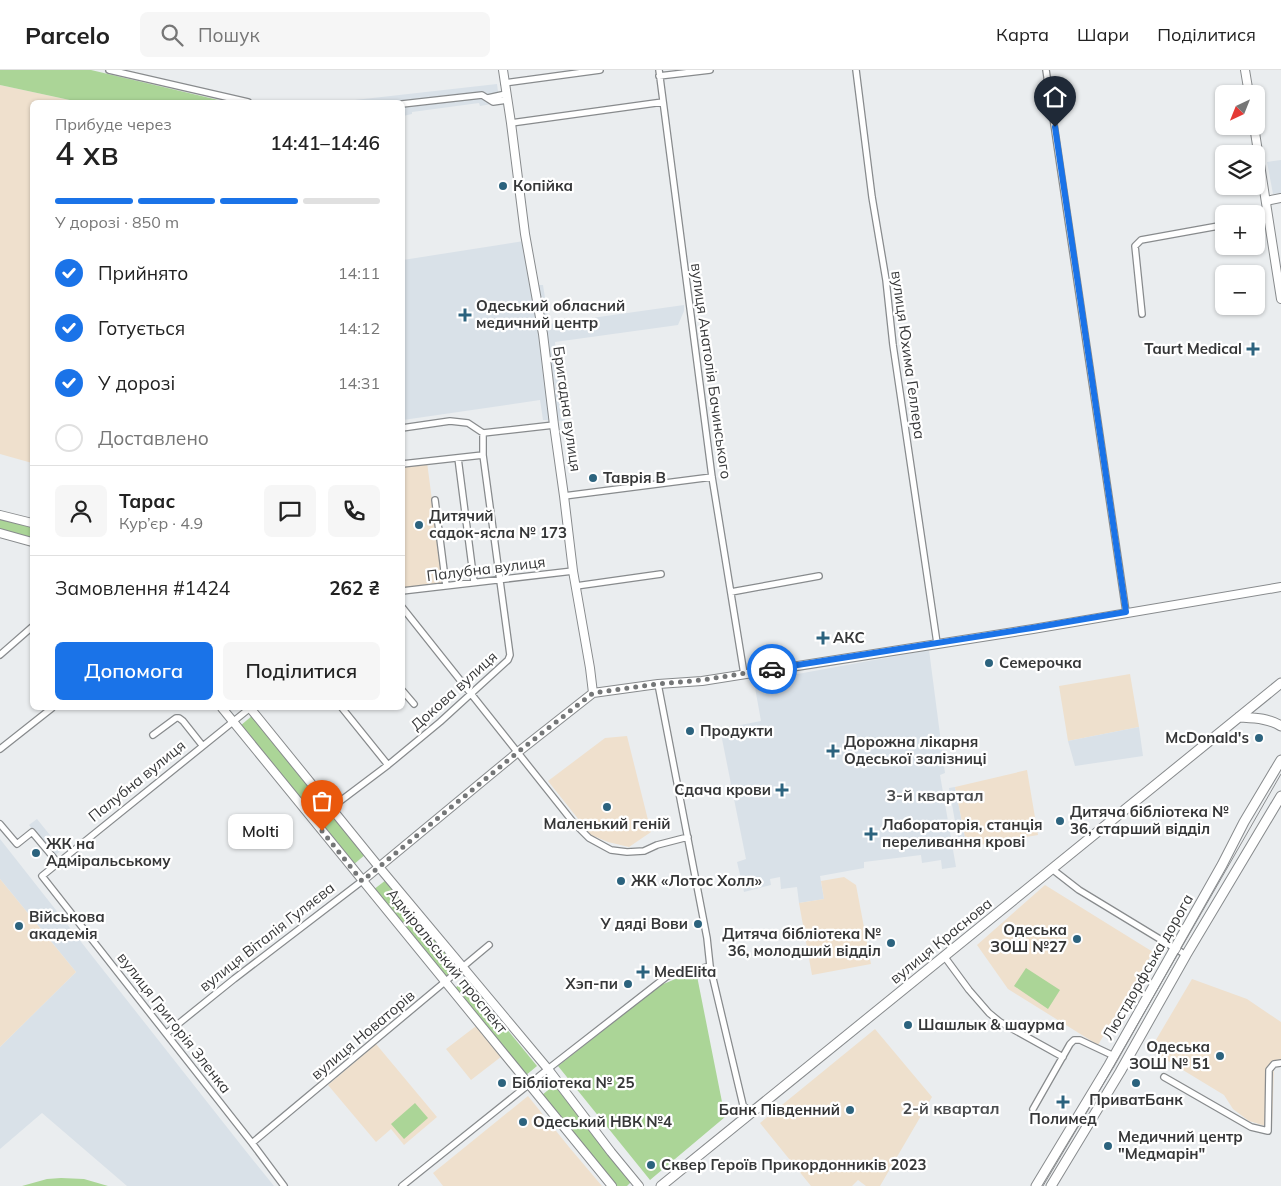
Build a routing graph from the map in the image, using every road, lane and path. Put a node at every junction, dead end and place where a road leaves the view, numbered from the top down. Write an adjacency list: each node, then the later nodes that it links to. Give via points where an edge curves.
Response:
1 (109, 70): 12 (street)
2 (503, 70): 9 (street, Бригадна вулиця)
3 (600, 70): 9 (street)
4 (710, 70): 8 (street)
5 (856, 70): 50 (street, вулиця Юхима Геллера)
6 (1046, 70): 48 (street)
7 (1245, 70): 10 (street)
8 (659, 73): 13 (street, вулиця Анатолія Бачинського)
9 (504, 83): 11 (street, Бригадна вулиця)
10 (1248, 85)
11 (507, 97): 14 (street, via 493,102 482,95); 15 (street, Бригадна вулиця)
12 (239, 100)
13 (662, 102): 15 (street); 30 (street, вулиця Анатолія Бачинського)
14 (405, 104)
15 (511, 123): 24 (street, Бригадна вулиця)
16 (1255, 135): 18 (street)
17 (1281, 198): 18 (street)
18 (1266, 201): 20 (street)
19 (1265, 218): 20 (street)
20 (1268, 218): 22 (street)
21 (1215, 227): 23 (street, via 1141,240 1134,246)
22 (1281, 299)
23 (1142, 314)
24 (554, 425): 26 (street); 31 (street, Бригадна вулиця)
25 (405, 428): 26 (street, via 450,421 468,423)
26 (483, 433): 27 (street, Докова вулиця)
27 (483, 455): 28 (street); 40 (street, Докова вулиця)
28 (458, 458): 29 (street); 41 (street)
29 (405, 464)
30 (712, 477): 31 (street); 46 (street, вулиця Анатолія Бачинського)
31 (564, 496): 37 (street, Бригадна вулиця)
32 (435, 500): 42 (street)
33 (0, 515): 34 (street)
34 (30, 522)
35 (0, 533): 36 (street)
36 (30, 541)
37 (573, 571): 40 (street, Палубна вулиця); 43 (street, Бригадна вулиця)
38 (661, 574): 43 (street)
39 (818, 576): 46 (street)
40 (501, 580): 41 (street, Палубна вулиця); 55 (street, Докова вулиця, via 510,655)
41 (474, 582): 42 (street, Палубна вулиця)
42 (446, 586): 45 (street, Палубна вулиця)
43 (576, 586): 56 (street, Бригадна вулиця)
44 (1281, 587): 48 (street)
45 (405, 591)
46 (731, 592): 52 (street, вулиця Анатолія Бачинського)
47 (405, 611): 55 (street)
48 (1126, 612): 50 (street)
49 (30, 629): 51 (street)
50 (936, 643): 52 (street)
51 (0, 655)
52 (744, 674): 53 (street)
53 (658, 684): 56 (street); 76 (street)
54 (1279, 684): 64 (main road, вулиця Краснова)
55 (471, 693): 70 (street); 72 (street, Докова вулиця)
56 (593, 693): 70 (street, вулиця Віталія Гуляєва)
57 (405, 694): 58 (street)
58 (414, 704)
59 (50, 710): 69 (street)
60 (224, 710): 65 (street, Адміральський проспект)
61 (247, 710): 65 (street, Палубна вулиця)
62 (252, 710): 74 (street, Адміральський проспект)
63 (344, 710): 72 (street)
64 (1239, 717): 66 (main road, via 1262,718); 79 (main road, вулиця Краснова)
65 (233, 721): 68 (street, Палубна вулиця); 81 (street, Адміральський проспект)
66 (1281, 726)
67 (152, 735): 68 (street, via 179,718)
68 (202, 745): 77 (street, Палубна вулиця)
69 (0, 750)
70 (518, 752): 76 (street, via 588,838 611,850 644,851); 78 (street, вулиця Віталія Гуляєва)
71 (1281, 760): 83 (main road, Люстдорфська дорога)
72 (388, 765): 74 (street, Докова вулиця)
73 (1281, 796): 84 (main road, Люстдорфська дорога)
74 (331, 808): 78 (street, Адміральський проспект)
75 (0, 824): 77 (street, via 17,844 32,832)
76 (688, 837): 86 (street, via 708,938)
77 (58, 862): 80 (street, Палубна вулиця)
78 (379, 867): 81 (street, вулиця Віталія Гуляєва); 87 (street, Адміральський проспект)
79 (1052, 869): 83 (street, via 1080,890); 85 (main road, вулиця Краснова)
80 (42, 876): 89 (street, вулиця Григорія Зленка)
81 (362, 881): 88 (street, Адміральський проспект); 89 (street, вулиця Віталія Гуляєва)
82 (489, 945): 87 (street, вулиця Новаторів)
83 (1175, 948): 84 (street); 90 (main road, Люстдорфська дорога)
84 (1186, 954): 105 (main road, Люстдорфська дорога)
85 (944, 956): 91 (street, via 989,1013); 97 (main road, вулиця Краснова)
86 (710, 966): 93 (street, via 666,977); 97 (street, via 743,1105)
87 (463, 967): 88 (street, вулиця Новаторів); 93 (street, Адміральський проспект)
88 (446, 981): 95 (street, Адміральський проспект); 98 (street, вулиця Новаторів)
89 (167, 1034): 98 (street, вулиця Григорія Зленка)
90 (1114, 1056): 91 (street, via 1074,1040); 104 (main road, Люстдорфська дорога)
91 (1063, 1057): 96 (street)
92 (1281, 1063): 94 (street, via 1274,1064 1269,1070 1268,1131 1251,1127)
93 (548, 1069): 95 (street); 102 (street, Адміральський проспект)
94 (1164, 1077)
95 (529, 1084): 100 (street); 101 (street, Адміральський проспект)
96 (1033, 1109)
97 (751, 1114): 103 (main road, вулиця Краснова)
98 (252, 1143): 99 (street, вулиця Григорія Зленка)
99 (284, 1186)
100 (402, 1186)
101 (612, 1186)
102 (639, 1186)
103 (661, 1186)
104 (1036, 1186)
105 (1051, 1186)

